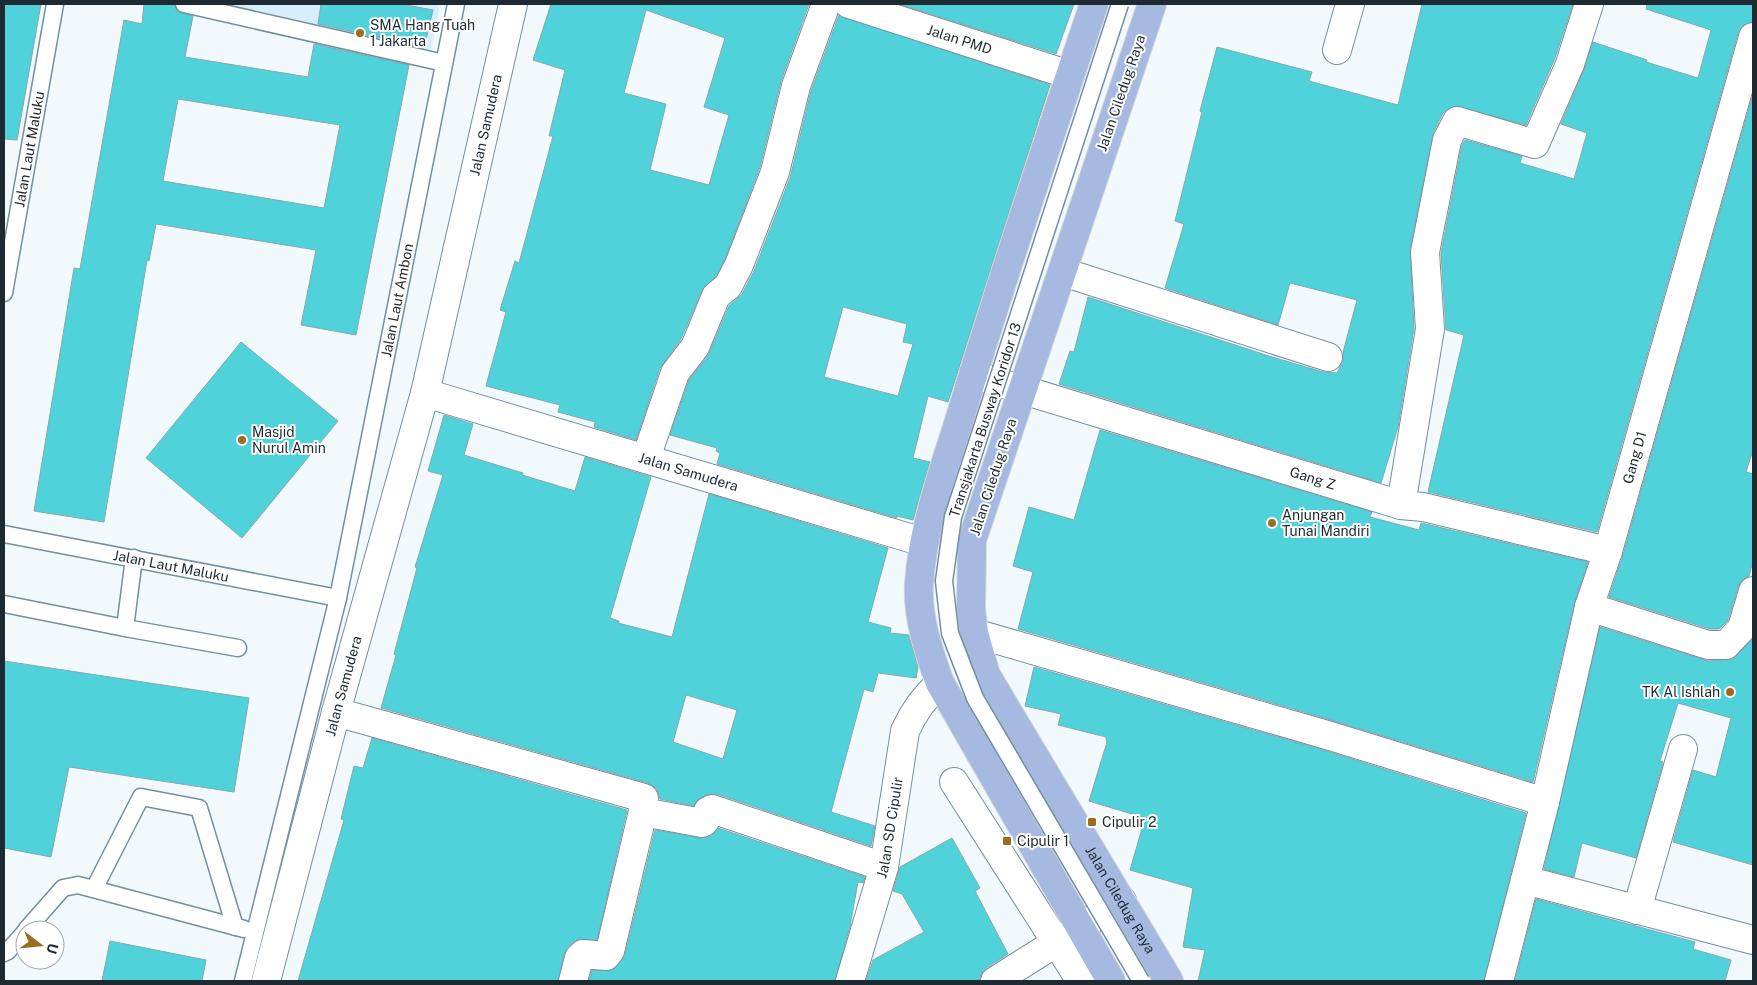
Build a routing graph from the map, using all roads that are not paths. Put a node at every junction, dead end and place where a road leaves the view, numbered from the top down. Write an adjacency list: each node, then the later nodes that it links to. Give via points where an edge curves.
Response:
1 (55, 4): 17 (lane, Jalan Laut Maluku)
2 (184, 4): 14 (lane)
3 (456, 4): 14 (lane, Jalan Laut Ambon)
4 (513, 4): 21 (street, Jalan Samudera)
5 (826, 4): 22 (street, via 796,86 775,172 739,265 728,286 716,296 695,347 675,373)
6 (849, 4): 15 (street, Jalan PMD)
7 (1094, 4): 15 (main road)
8 (1120, 4): 61 (lane, Transjakarta Busway Koridor 13, bridge, via 953,517 944,581 950,634 975,698)
9 (1152, 4): 16 (main road, Jalan Ciledug Raya)
10 (1350, 4): 13 (street)
11 (1589, 4): 23 (street, via 1570,64 1535,144 1457,121 1447,140 1425,252 1430,329)
12 (1753, 37): 26 (street, Gang D1)
13 (1337, 50)
14 (444, 63): 29 (lane, Jalan Laut Ambon)
15 (1070, 75): 19 (main road)
16 (1063, 272): 18 (street); 20 (main road, Jalan Ciledug Raya)
17 (4, 293)
18 (1328, 357)
19 (974, 375): 20 (street, Gang Z); 25 (main road)
20 (1021, 389): 23 (street, Gang Z); 33 (main road, Jalan Ciledug Raya, via 972,540 970,572)
21 (424, 393): 22 (street, Jalan Samudera); 36 (street, Jalan Samudera)
22 (646, 458): 25 (street, Jalan Samudera)
23 (1401, 505): 26 (street, Gang Z)
24 (4, 534): 27 (lane, Jalan Laut Maluku)
25 (923, 542): 35 (main road, via 919,586 922,619 928,651)
26 (1608, 551): 31 (street, Gang D1)
27 (134, 558): 29 (lane, Jalan Laut Maluku); 32 (lane)
28 (1753, 591): 31 (street, via 1742,628 1726,645 1708,644)
29 (338, 598): 49 (lane, Jalan Laut Ambon)
30 (4, 604): 32 (lane)
31 (1590, 607): 39 (street, Gang D1)
32 (125, 628): 34 (lane)
33 (974, 633): 39 (street); 44 (main road, Jalan Ciledug Raya, via 986,675)
34 (238, 648)
35 (940, 683): 41 (street, Jalan SD Cipulir, via 914,711 905,731); 48 (main road)
36 (336, 712): 40 (street, via 641,796 645,802); 55 (street, Jalan Samudera)
37 (1683, 749): 45 (street)
38 (954, 782): 51 (street)
39 (1545, 802): 42 (street, Gang D1)
40 (643, 812): 41 (street, via 702,823 708,810 712,809); 56 (street, via 610,951 606,956 583,954)
41 (884, 866): 57 (street, Jalan SD Cipulir)
42 (1525, 880): 45 (street); 63 (street, Gang D1)
43 (94, 889): 46 (lane, via 78,885 63,888); 47 (lane); 47 (lane, via 141,797 199,808)
44 (1122, 901): 48 (street); 62 (main road, Jalan Ciledug Raya)
45 (1637, 910): 50 (street)
46 (35, 920)
47 (235, 927): 49 (lane)
48 (1080, 927): 51 (street); 60 (main road)
49 (256, 932): 54 (lane, Jalan Laut Ambon)
50 (1753, 940)
51 (1056, 942): 58 (street); 59 (street)
52 (15, 943): 53 (lane)
53 (4, 953)
54 (243, 981)
55 (266, 981)
56 (573, 981)
57 (850, 981)
58 (995, 981)
59 (1080, 981)
60 (1111, 981)
61 (1141, 981)
62 (1169, 981)
63 (1499, 981)

